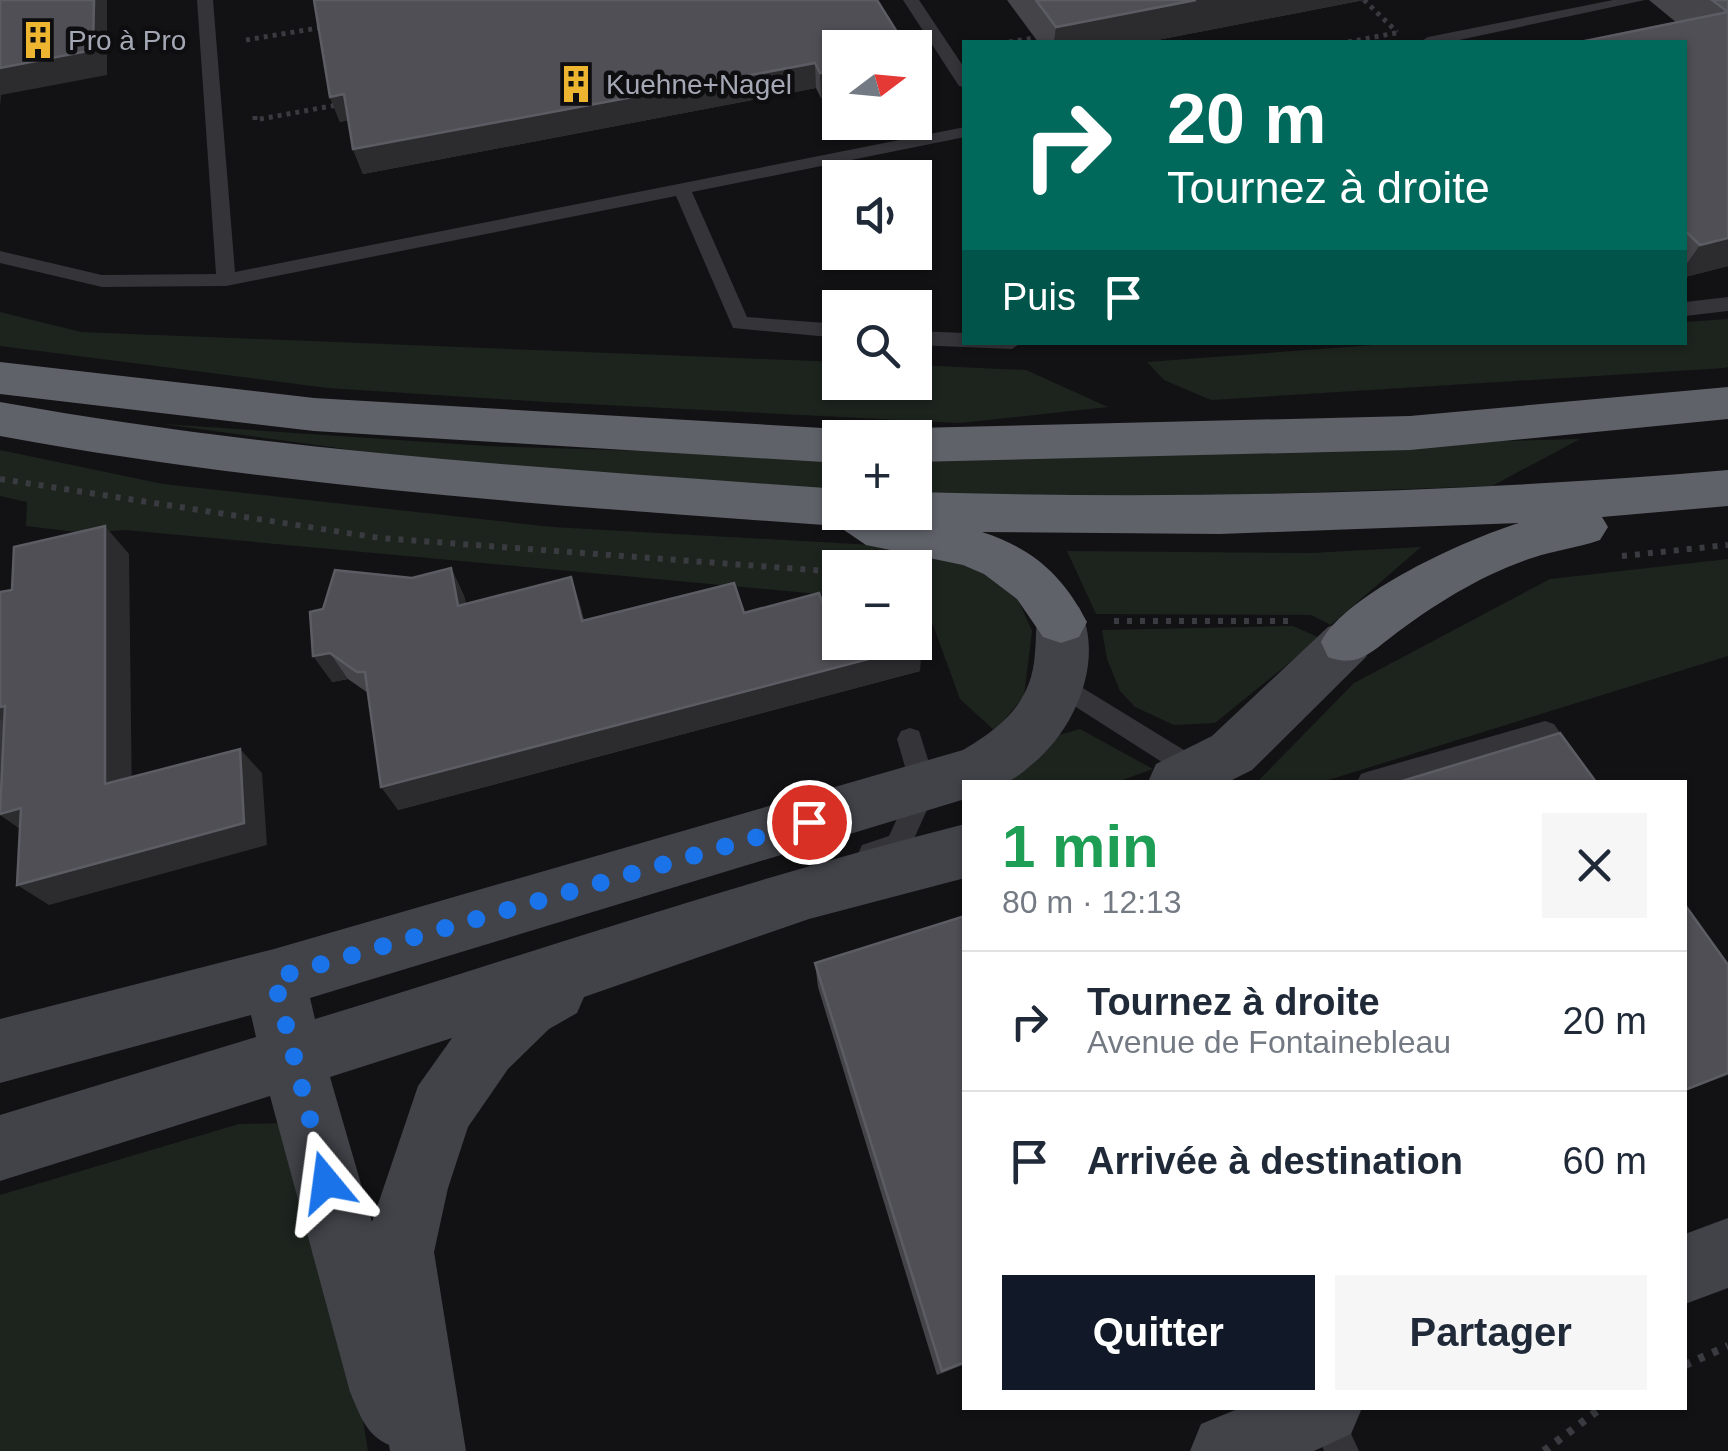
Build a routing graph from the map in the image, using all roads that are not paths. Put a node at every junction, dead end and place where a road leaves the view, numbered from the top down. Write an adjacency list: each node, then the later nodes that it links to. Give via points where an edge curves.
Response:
1 (205, 0): 9 (lane)
2 (911, 0): 5 (lane)
3 (1637, 0): 4 (lane)
4 (1438, 40)
5 (962, 77)
6 (962, 133): 7 (lane)
7 (682, 189): 9 (lane); 12 (lane, via 740,322)
8 (0, 257): 9 (lane, via 102,281)
9 (226, 280)
10 (1728, 304): 11 (lane)
11 (1687, 309)
12 (822, 330)
13 (932, 340): 14 (lane)
14 (962, 342)
15 (0, 378): 18 (highway, via 389,423)
16 (1728, 403): 19 (highway, via 1410,432)
17 (0, 419): 21 (highway, via 456,480)
18 (822, 445)
19 (932, 445)
20 (1705, 490): 22 (highway, via 1316,513); 25 (highway, via 1653,517 1504,545 1402,599)
21 (822, 507)
22 (932, 511)
23 (876, 530): 24 (highway, via 1000,556)
24 (1079, 621): 27 (main road)
25 (1347, 642): 30 (main road)
26 (6, 663): 29 (lane)
27 (1060, 684): 28 (main road, via 1030,734 1004,756); 30 (lane)
28 (937, 766): 34 (lane, via 898,846 803,877); 36 (main road)
29 (0, 778)
30 (1196, 779)
31 (1377, 780): 32 (lane, via 1545,732)
32 (1580, 780)
33 (962, 852): 34 (main road)
34 (749, 911): 35 (main road)
35 (606, 960): 38 (main road); 44 (main road, via 527,1008 485,1046 441,1109 400,1252)
36 (274, 978): 37 (main road); 38 (main road)
37 (0, 1051)
38 (292, 1058): 39 (main road); 44 (main road, via 387,1392)
39 (0, 1148)
40 (1728, 1252): 41 (main road)
41 (1687, 1268)
42 (1320, 1410): 45 (main road)
43 (1325, 1410): 46 (lane)
44 (426, 1451)
45 (1228, 1451)
46 (1342, 1451)

